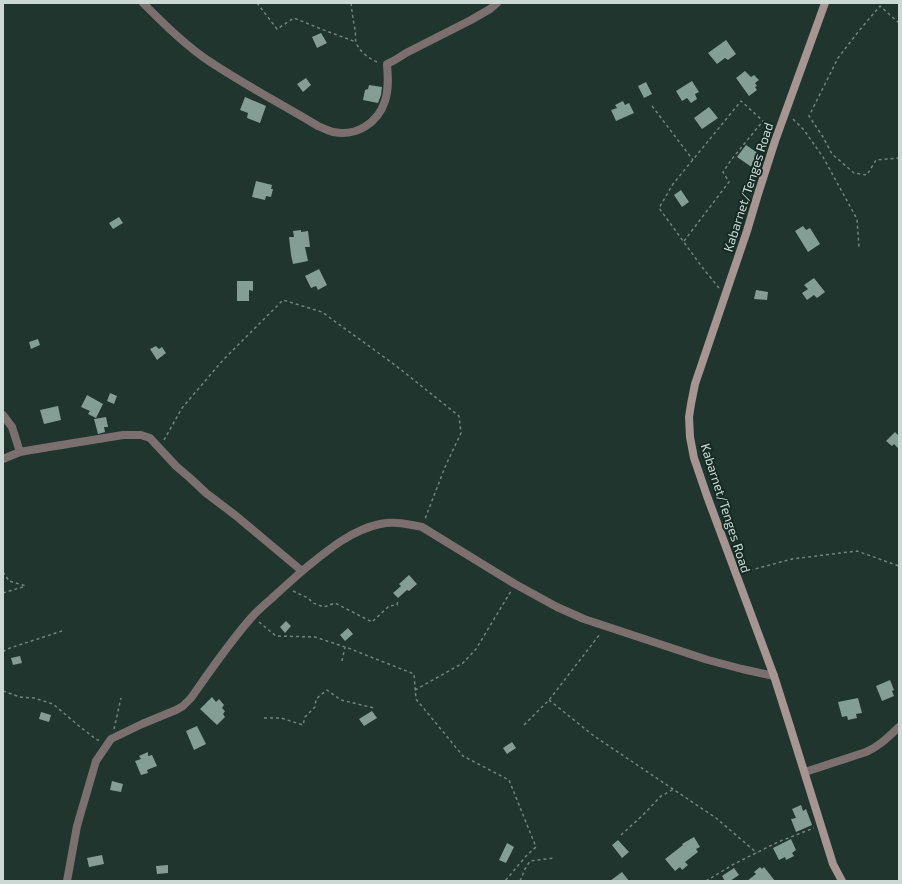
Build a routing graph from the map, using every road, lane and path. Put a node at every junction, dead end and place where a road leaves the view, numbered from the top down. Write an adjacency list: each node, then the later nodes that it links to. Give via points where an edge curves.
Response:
1 (144, 3): 8 (street, via 180,39 202,56 331,132 357,132 371,123 385,100 388,87)
2 (257, 3): 7 (path, via 277,29 294,18)
3 (351, 3): 7 (path)
4 (497, 3): 8 (street, via 471,20)
5 (826, 3): 10 (street, Kabarnet/Tenges Road)
6 (899, 23): 13 (path, via 880,6 838,58 809,116 832,154 854,173 867,174 876,160)
7 (356, 42): 8 (path, via 364,54)
8 (387, 64)
9 (652, 106): 14 (path)
10 (785, 112): 12 (street, Kabarnet/Tenges Road); 16 (path, via 804,130 842,190 857,219)
11 (763, 120): 12 (path); 14 (path, via 740,101); 15 (path, via 730,160 724,172 729,182)
12 (775, 141): 17 (street, Kabarnet/Tenges Road)
13 (899, 158)
14 (693, 160): 15 (path, via 673,184 659,208)
15 (684, 241): 17 (path)
16 (859, 247)
17 (725, 297): 26 (street, Kabarnet/Tenges Road, via 690,404 689,417 694,458)
18 (3, 415): 20 (street, via 12,427)
19 (160, 448): 20 (street, via 150,438 133,435); 22 (path, via 182,408 223,360 283,300 322,312 459,416 461,433 444,467); 24 (street, via 195,483)
20 (20, 452): 21 (street)
21 (3, 459)
22 (422, 527): 24 (street, via 393,522 356,532 323,553); 27 (street)
23 (899, 566): 26 (path, via 857,552 792,559)
24 (302, 571): 28 (street)
25 (3, 572): 29 (path, via 9,581 26,586)
26 (735, 574): 37 (street, Kabarnet/Tenges Road)
27 (515, 584): 32 (street, via 557,607); 38 (path, via 476,649 463,663)
28 (284, 587): 30 (path, via 313,603 324,607 335,603 372,622 389,606 397,605); 31 (street)
29 (3, 593)
30 (398, 600)
31 (252, 617): 34 (path, via 276,636 315,638); 46 (street, via 183,706)
32 (606, 626): 37 (street, via 708,660); 41 (path)
33 (65, 630): 35 (path)
34 (345, 647): 36 (path); 38 (path, via 414,674)
35 (3, 652)
36 (342, 661)
37 (774, 676): 47 (street, Kabarnet/Tenges Road)
38 (415, 690): 54 (path, via 416,699 463,756 509,780 536,847)
39 (3, 691): 46 (path, via 20,698 34,698 53,704 97,740)
40 (121, 698): 46 (path)
41 (549, 700): 44 (path); 48 (path, via 594,736)
42 (374, 708): 43 (path, via 340,700 328,690 316,699 315,707 305,717 303,725 281,718)
43 (264, 718)
44 (524, 725)
45 (899, 727): 47 (street, via 876,748)
46 (111, 739): 53 (street, via 96,761 77,826)
47 (805, 772): 49 (street, Kabarnet/Tenges Road)
48 (674, 789): 50 (path, via 661,796); 51 (path, via 716,818)
49 (821, 825): 51 (path); 57 (street, Kabarnet/Tenges Road, via 833,864)
50 (621, 835)
51 (757, 853): 56 (path)
52 (554, 858): 55 (path, via 530,861)
53 (67, 881)
54 (505, 881)
55 (520, 881)
56 (706, 881)
57 (842, 881)

